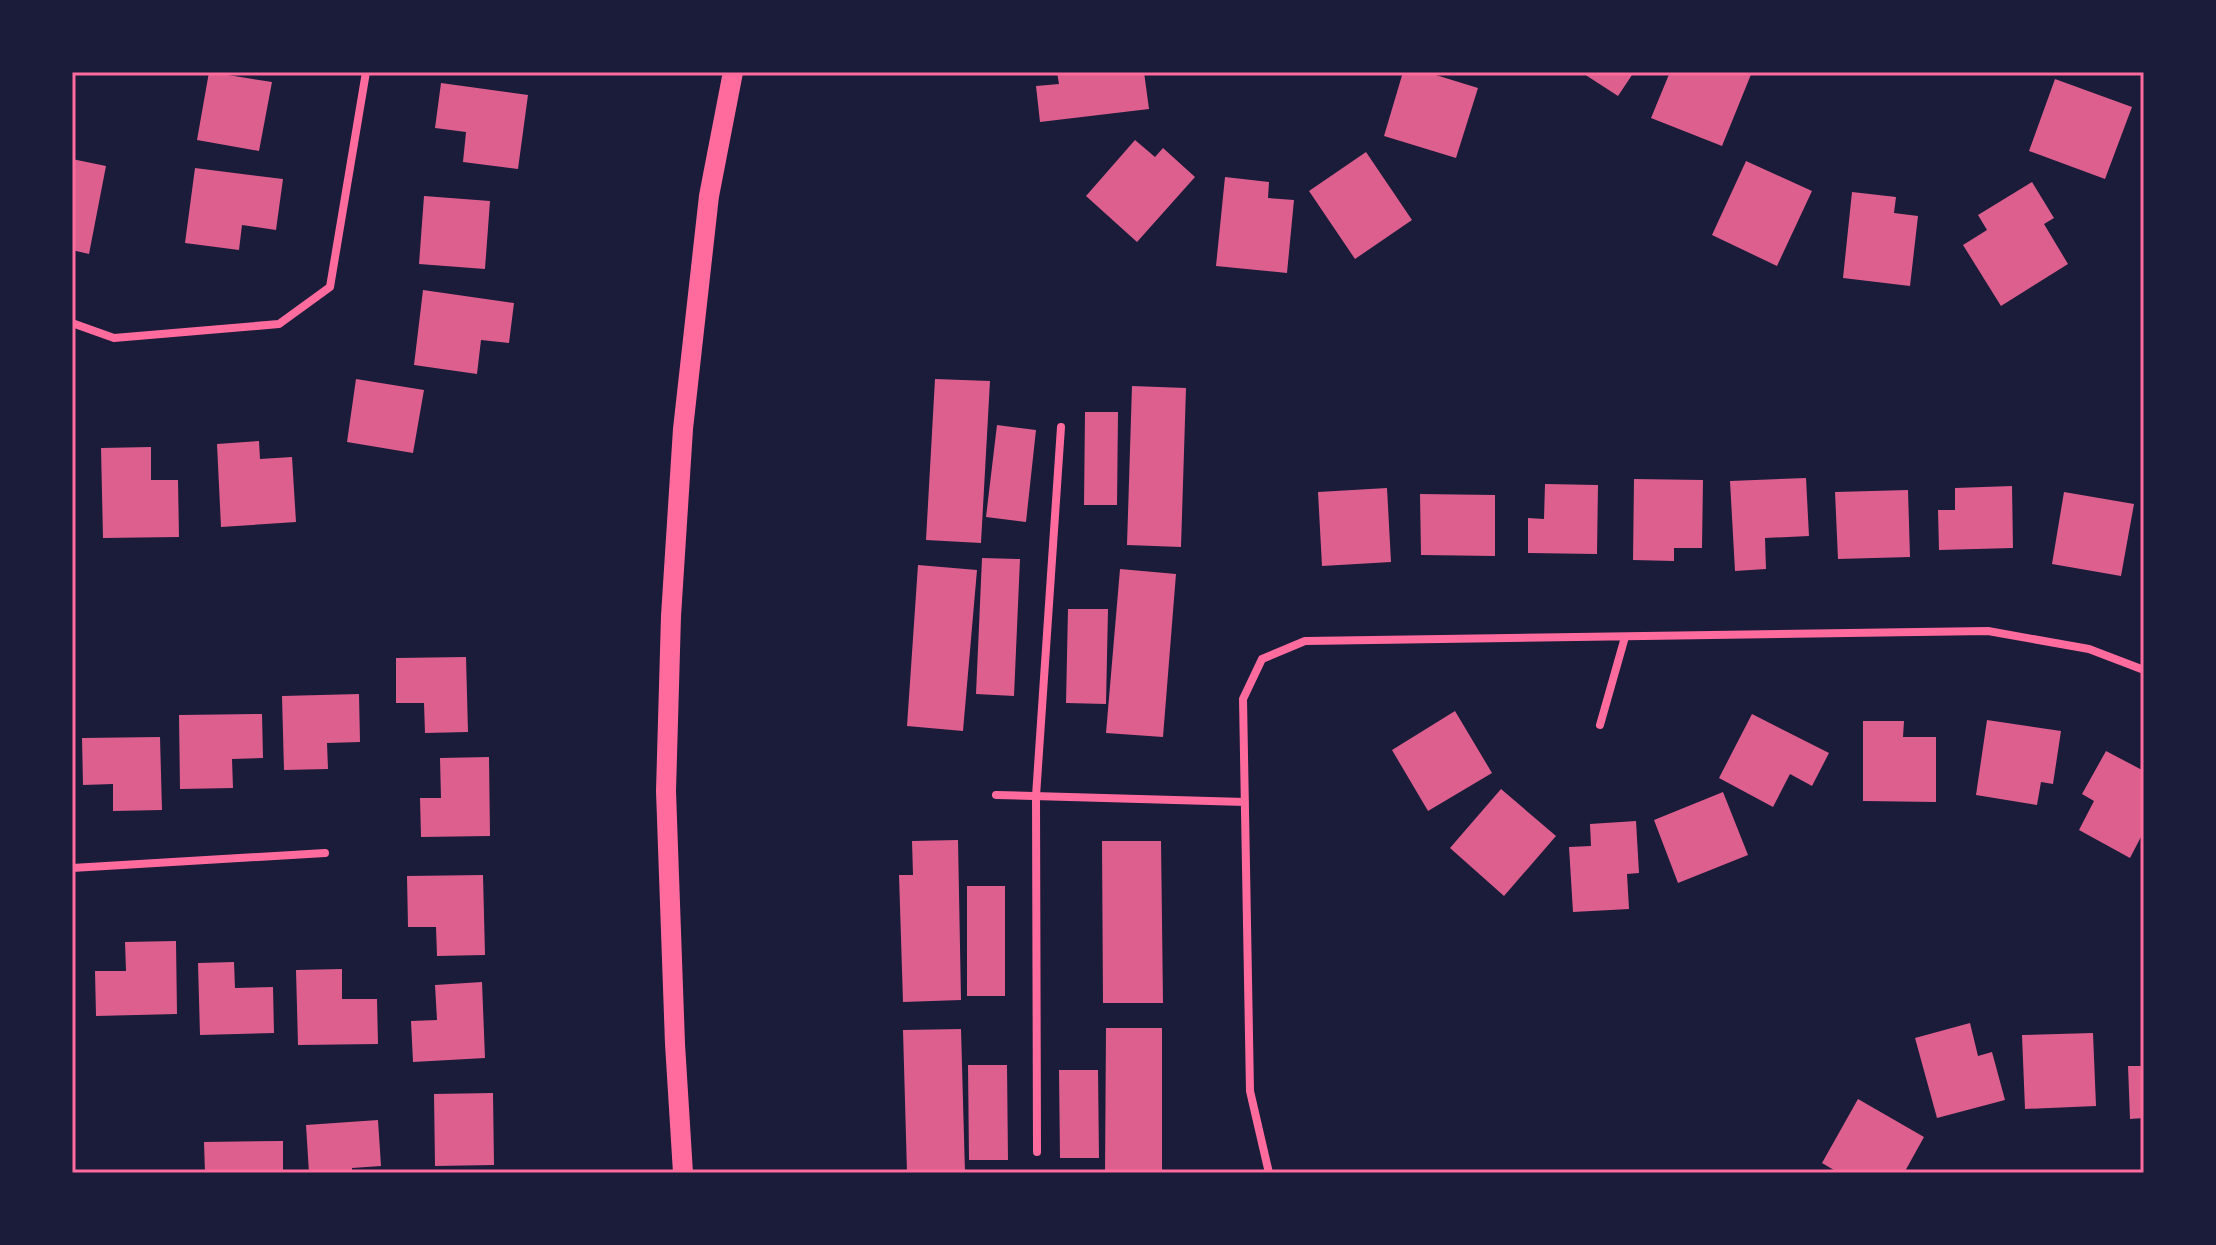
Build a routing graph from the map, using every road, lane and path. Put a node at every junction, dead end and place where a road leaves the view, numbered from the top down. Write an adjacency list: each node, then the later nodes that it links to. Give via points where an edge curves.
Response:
1 (366, 72): 3 (street, via 330,287 279,324 114,338)
2 (733, 72): 14 (main road, via 709,196 683,429 671,616 666,791)
3 (72, 323)
4 (1061, 427): 9 (street)
5 (1625, 637): 6 (street, via 1988,631 2089,649); 7 (street); 10 (street, via 1305,641 1262,659 1243,699)
6 (2144, 670)
7 (1600, 725)
8 (996, 795): 9 (street)
9 (1036, 796): 10 (street); 13 (street)
10 (1245, 802): 15 (street, via 1250,1091)
11 (325, 853): 12 (street)
12 (72, 868)
13 (1037, 1152)
14 (683, 1173)
15 (1269, 1173)

